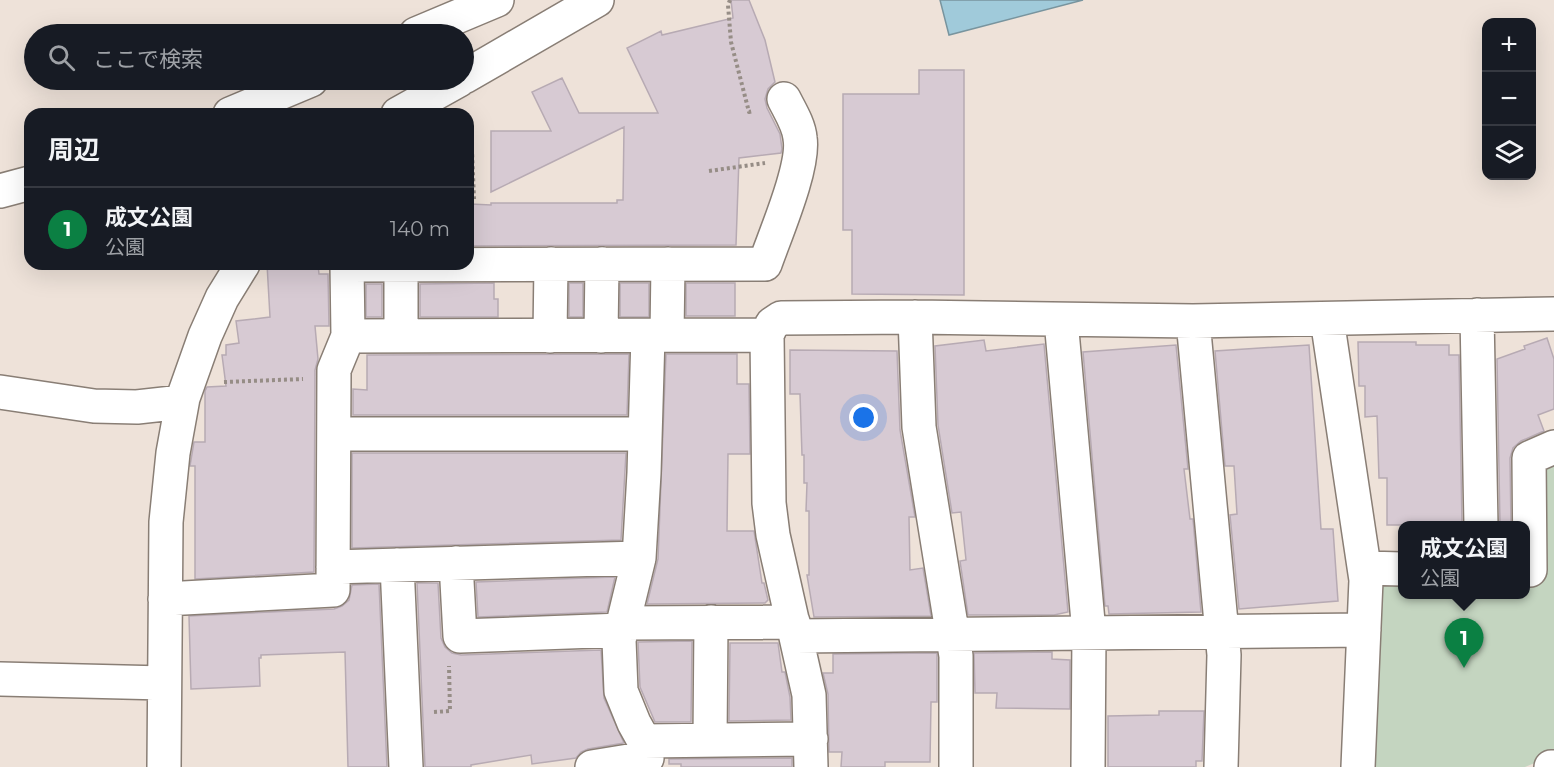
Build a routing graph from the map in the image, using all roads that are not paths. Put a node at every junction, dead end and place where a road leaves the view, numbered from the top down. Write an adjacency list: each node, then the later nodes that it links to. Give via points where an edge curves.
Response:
1 (497, 0): 3 (street)
2 (597, 0): 4 (street)
3 (440, 24)
4 (474, 71)
5 (287, 90): 8 (street)
6 (441, 90): 9 (street)
7 (785, 102): 15 (street, via 801,137 799,158 765,264)
8 (244, 108)
9 (409, 108)
10 (24, 185): 11 (street)
11 (0, 191)
12 (474, 264): 13 (street)
13 (551, 264): 14 (street); 28 (street)
14 (602, 264): 15 (street); 29 (street)
15 (668, 264): 30 (street)
16 (239, 270): 32 (street, via 222,298)
17 (347, 270): 26 (street)
18 (401, 270): 27 (street)
19 (1554, 314): 20 (street)
20 (1477, 315): 22 (street); 36 (street)
21 (915, 317): 23 (street); 25 (street, via 781,318); 51 (street, via 919,427)
22 (1327, 319): 24 (street); 42 (street)
23 (1061, 320): 24 (street); 50 (street)
24 (1193, 321): 49 (street)
25 (767, 334): 30 (street); 47 (street, via 769,503)
26 (348, 336): 27 (street); 33 (street, via 334,370)
27 (401, 336): 28 (street)
28 (550, 336): 29 (street)
29 (601, 336): 30 (street)
30 (657, 336): 34 (street)
31 (0, 392): 32 (street, via 94,406 137,407)
32 (185, 393): 44 (street, via 173,453 166,522)
33 (334, 434): 34 (street); 41 (street)
34 (645, 434): 38 (street)
35 (1554, 447): 37 (street, via 1528,458)
36 (1481, 521)
37 (1529, 521)
38 (639, 558): 39 (street); 46 (street)
39 (456, 563): 40 (street); 46 (street, via 460,636)
40 (397, 565): 41 (street); 58 (street)
41 (333, 567): 44 (street, via 333,590)
42 (1365, 568): 43 (street); 48 (street)
43 (1398, 569)
44 (165, 599): 53 (street)
45 (711, 622): 46 (street); 47 (street); 54 (street)
46 (623, 627): 55 (street, via 621,691)
47 (795, 629): 51 (street); 56 (street, via 809,695)
48 (1364, 630): 49 (street); 63 (street)
49 (1222, 632): 50 (street); 62 (street)
50 (1089, 633): 51 (street); 61 (street)
51 (952, 634): 60 (street, via 956,656)
52 (0, 679): 53 (street)
53 (164, 683): 57 (street)
54 (710, 740): 55 (street); 56 (street)
55 (645, 741): 59 (street, via 647,758)
56 (811, 753)
57 (164, 767)
58 (406, 767)
59 (592, 767)
60 (956, 767)
61 (1088, 767)
62 (1221, 767)
63 (1358, 767)

